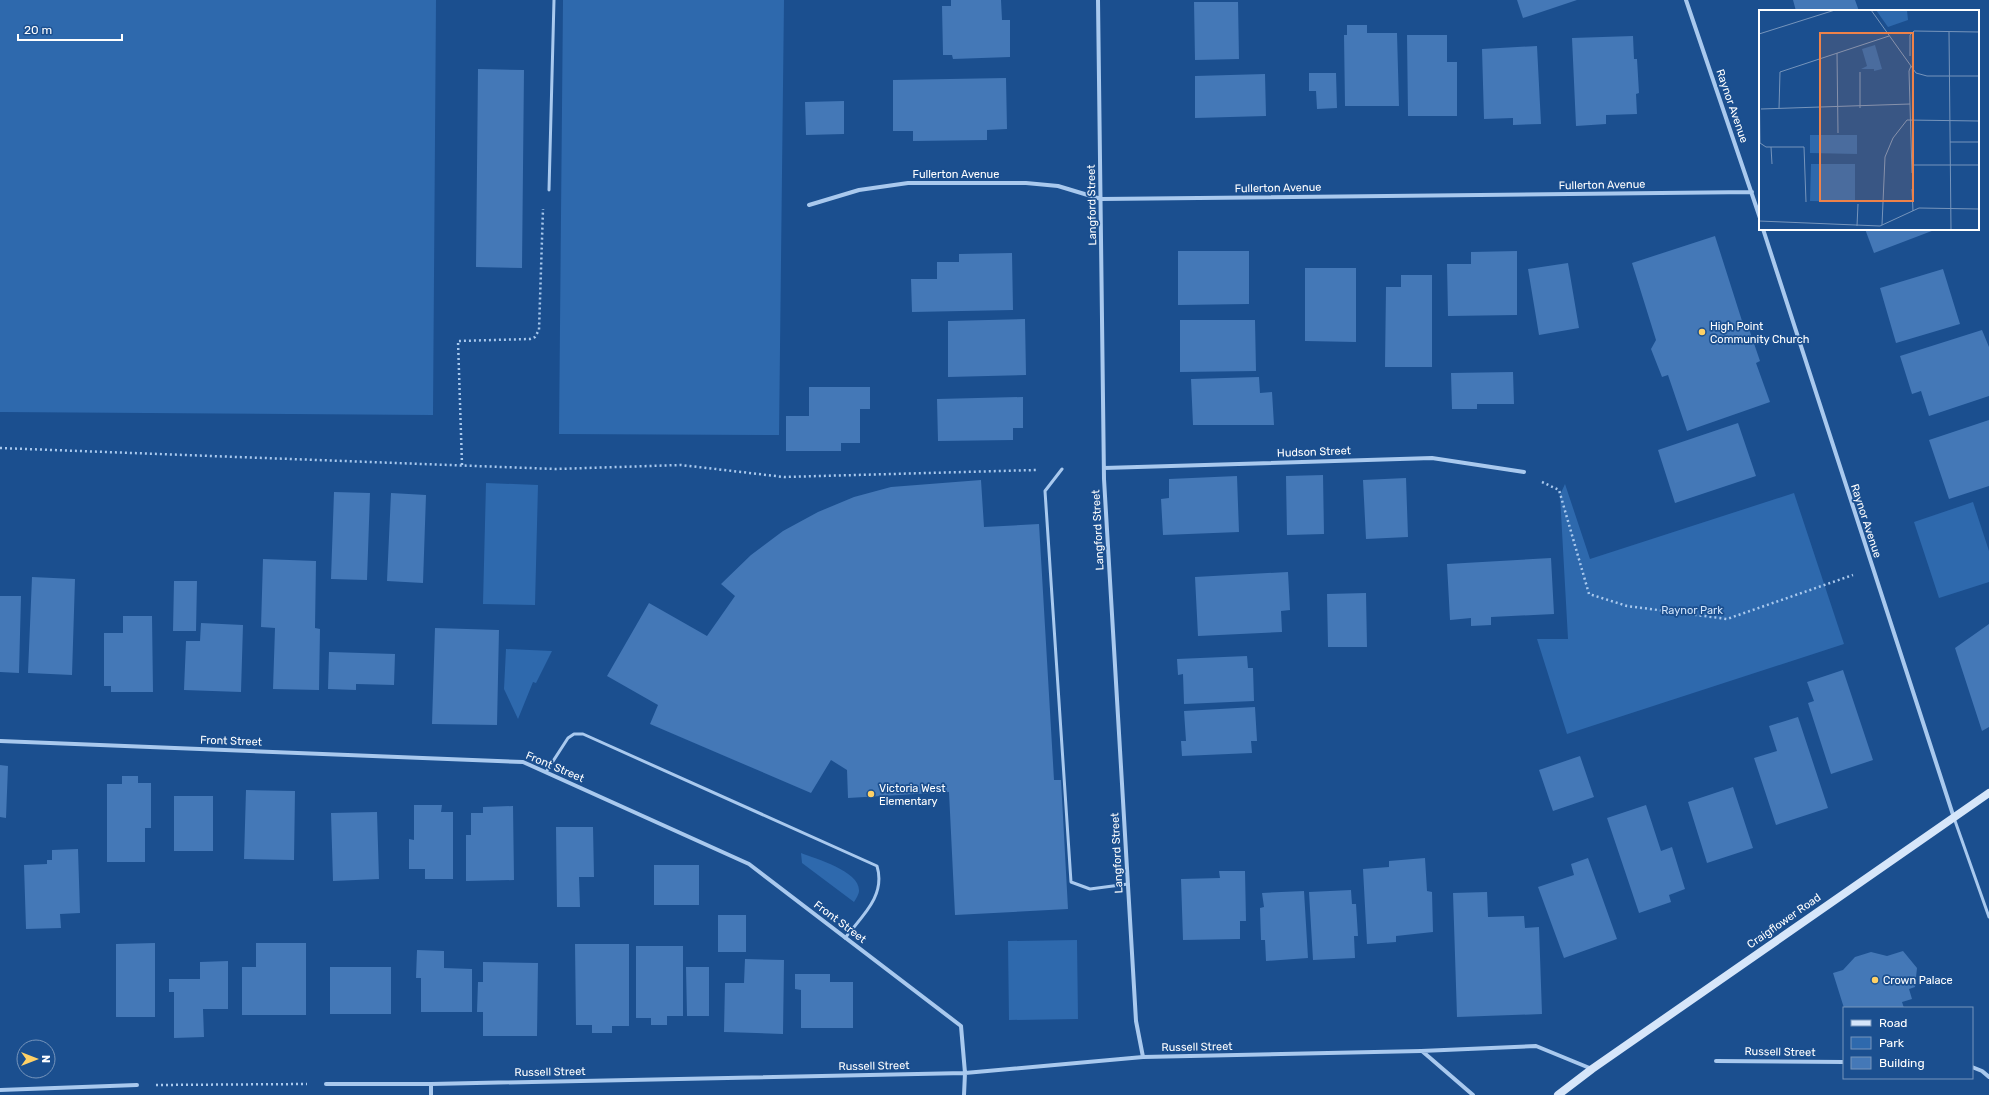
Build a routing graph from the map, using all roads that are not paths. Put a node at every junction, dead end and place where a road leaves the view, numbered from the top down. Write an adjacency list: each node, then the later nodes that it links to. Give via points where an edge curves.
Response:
1 (554, 0): 4 (lane)
2 (1098, 0): 6 (street, Langford Street)
3 (1686, 0): 5 (street, Raynor Avenue)
4 (549, 190)
5 (1752, 192): 6 (street, Fullerton Avenue); 8 (street, Raynor Avenue)
6 (1101, 199): 7 (street, Fullerton Avenue, via 1058,186 908,184 859,190); 10 (street, Langford Street)
7 (809, 205)
8 (1759, 215)
9 (1763, 230): 16 (street, Raynor Avenue)
10 (1104, 468): 12 (street, Hudson Street, via 1432,458); 17 (street, Langford Street)
11 (1062, 469): 17 (lane, via 1045,491 1071,882 1090,889)
12 (1524, 472)
13 (0, 741): 14 (street, Front Street, via 523,762)
14 (546, 772): 19 (street, Front Street, via 749,864); 19 (lane, via 568,738 574,734 583,734 877,866 880,878 876,898)
15 (1989, 793): 16 (main road, Craigflower Road)
16 (1954, 818): 18 (lane); 25 (main road, Craigflower Road, via 1816,911)
17 (1128, 884): 21 (street, Langford Street, via 1136,1021)
18 (1989, 917)
19 (845, 938): 26 (street, Front Street, via 961,1026)
20 (1421, 1051): 21 (street, Russell Street); 25 (street, Russell Street, via 1536,1046); 34 (street)
21 (1143, 1057): 26 (street, Russell Street)
22 (1716, 1061): 23 (street, Russell Street)
23 (1843, 1062)
24 (1973, 1067): 27 (street)
25 (1592, 1069): 35 (main road, Craigflower Road)
26 (965, 1073): 29 (street, Russell Street); 33 (street)
27 (1989, 1077)
28 (326, 1084): 29 (street, Russell Street)
29 (431, 1084): 32 (street)
30 (137, 1085): 31 (street)
31 (0, 1090)
32 (431, 1095)
33 (964, 1095)
34 (1473, 1095)
35 (1558, 1095)

